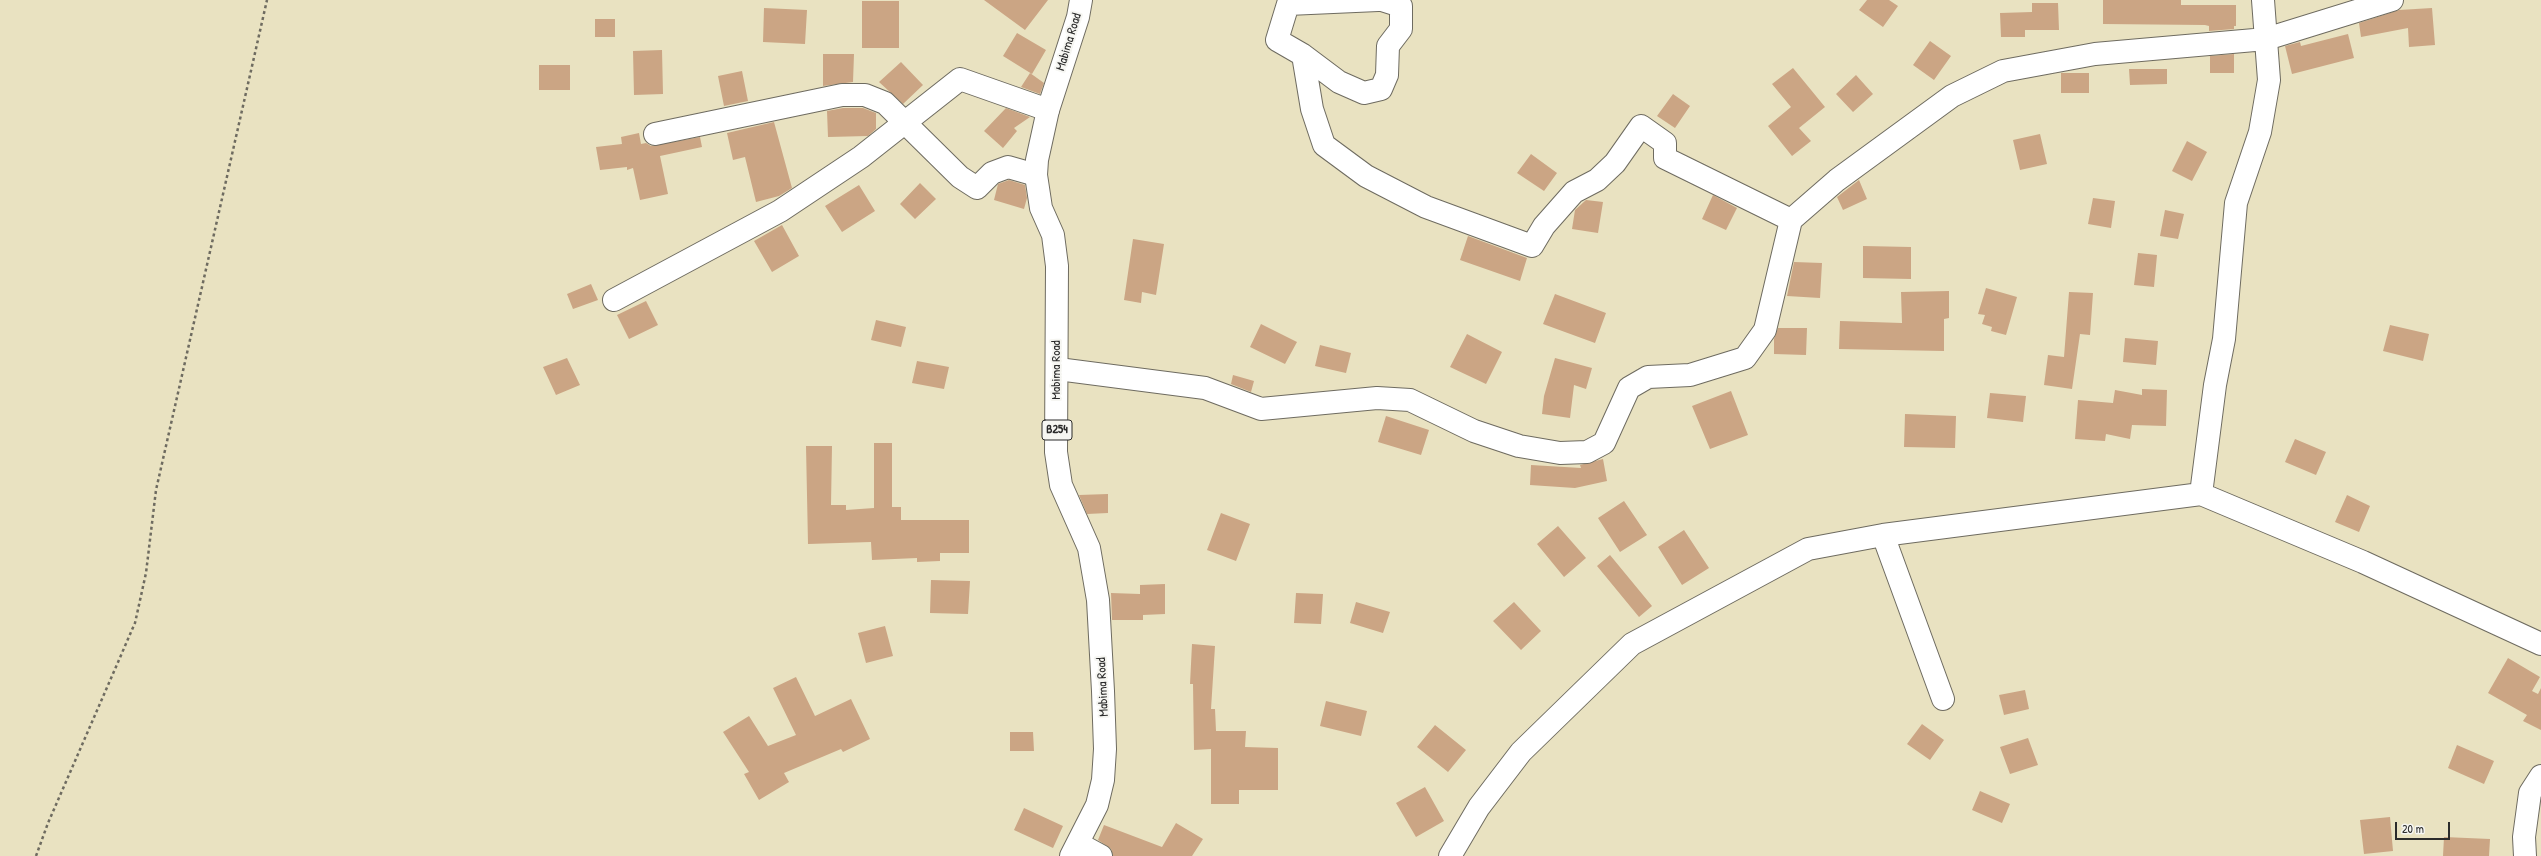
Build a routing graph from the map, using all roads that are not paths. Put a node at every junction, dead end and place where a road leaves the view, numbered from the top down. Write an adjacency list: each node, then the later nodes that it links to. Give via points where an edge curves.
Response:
1 (1081, 0): 8 (street, Mabima Road / B254)
2 (1378, 0): 7 (street, via 1288,4 1278,40)
3 (1382, 0): 7 (street, via 1402,6 1402,30 1388,46 1387,75 1381,89 1364,93 1340,82)
4 (2263, 0): 6 (street)
5 (2392, 0): 6 (street)
6 (2266, 39): 12 (street, via 2095,54 2003,71 1952,96 1837,180); 15 (street, via 2269,80 2260,132 2236,203 2224,339 2215,385)
7 (1303, 55): 12 (street, via 1312,109 1324,145 1366,176 1426,207 1532,246 1544,226 1574,192 1597,180 1615,163 1641,126 1665,143 1665,158)
8 (1048, 110): 9 (street, via 960,79); 11 (street, Mabima Road / B254)
9 (904, 122): 10 (street, via 885,103 865,94 842,95); 11 (street, via 960,177 977,188 992,173 1008,167); 13 (street, via 861,157 780,211)
10 (655, 134)
11 (1036, 175): 14 (street, Mabima Road / B254, via 1041,208 1052,235 1057,266)
12 (1792, 220): 14 (street, via 1766,330 1745,358 1690,375 1648,376 1629,388 1604,443 1587,452 1560,453 1519,446 1474,431 1410,400 1377,398 1262,409 1205,388)
13 (614, 300)
14 (1058, 369): 20 (street, Mabima Road / B254, via 1057,459 1061,485 1088,548 1098,600 1106,749 1097,805)
15 (2201, 494): 16 (street); 17 (street, via 2363,562)
16 (1883, 535): 18 (street); 22 (street, via 1808,549 1632,644 1521,752 1479,807)
17 (2541, 644)
18 (1943, 699)
19 (2541, 776): 23 (street, via 2530,793 2524,837)
20 (1075, 850): 21 (street)
21 (1101, 856)
22 (1450, 856)
23 (2525, 856)

